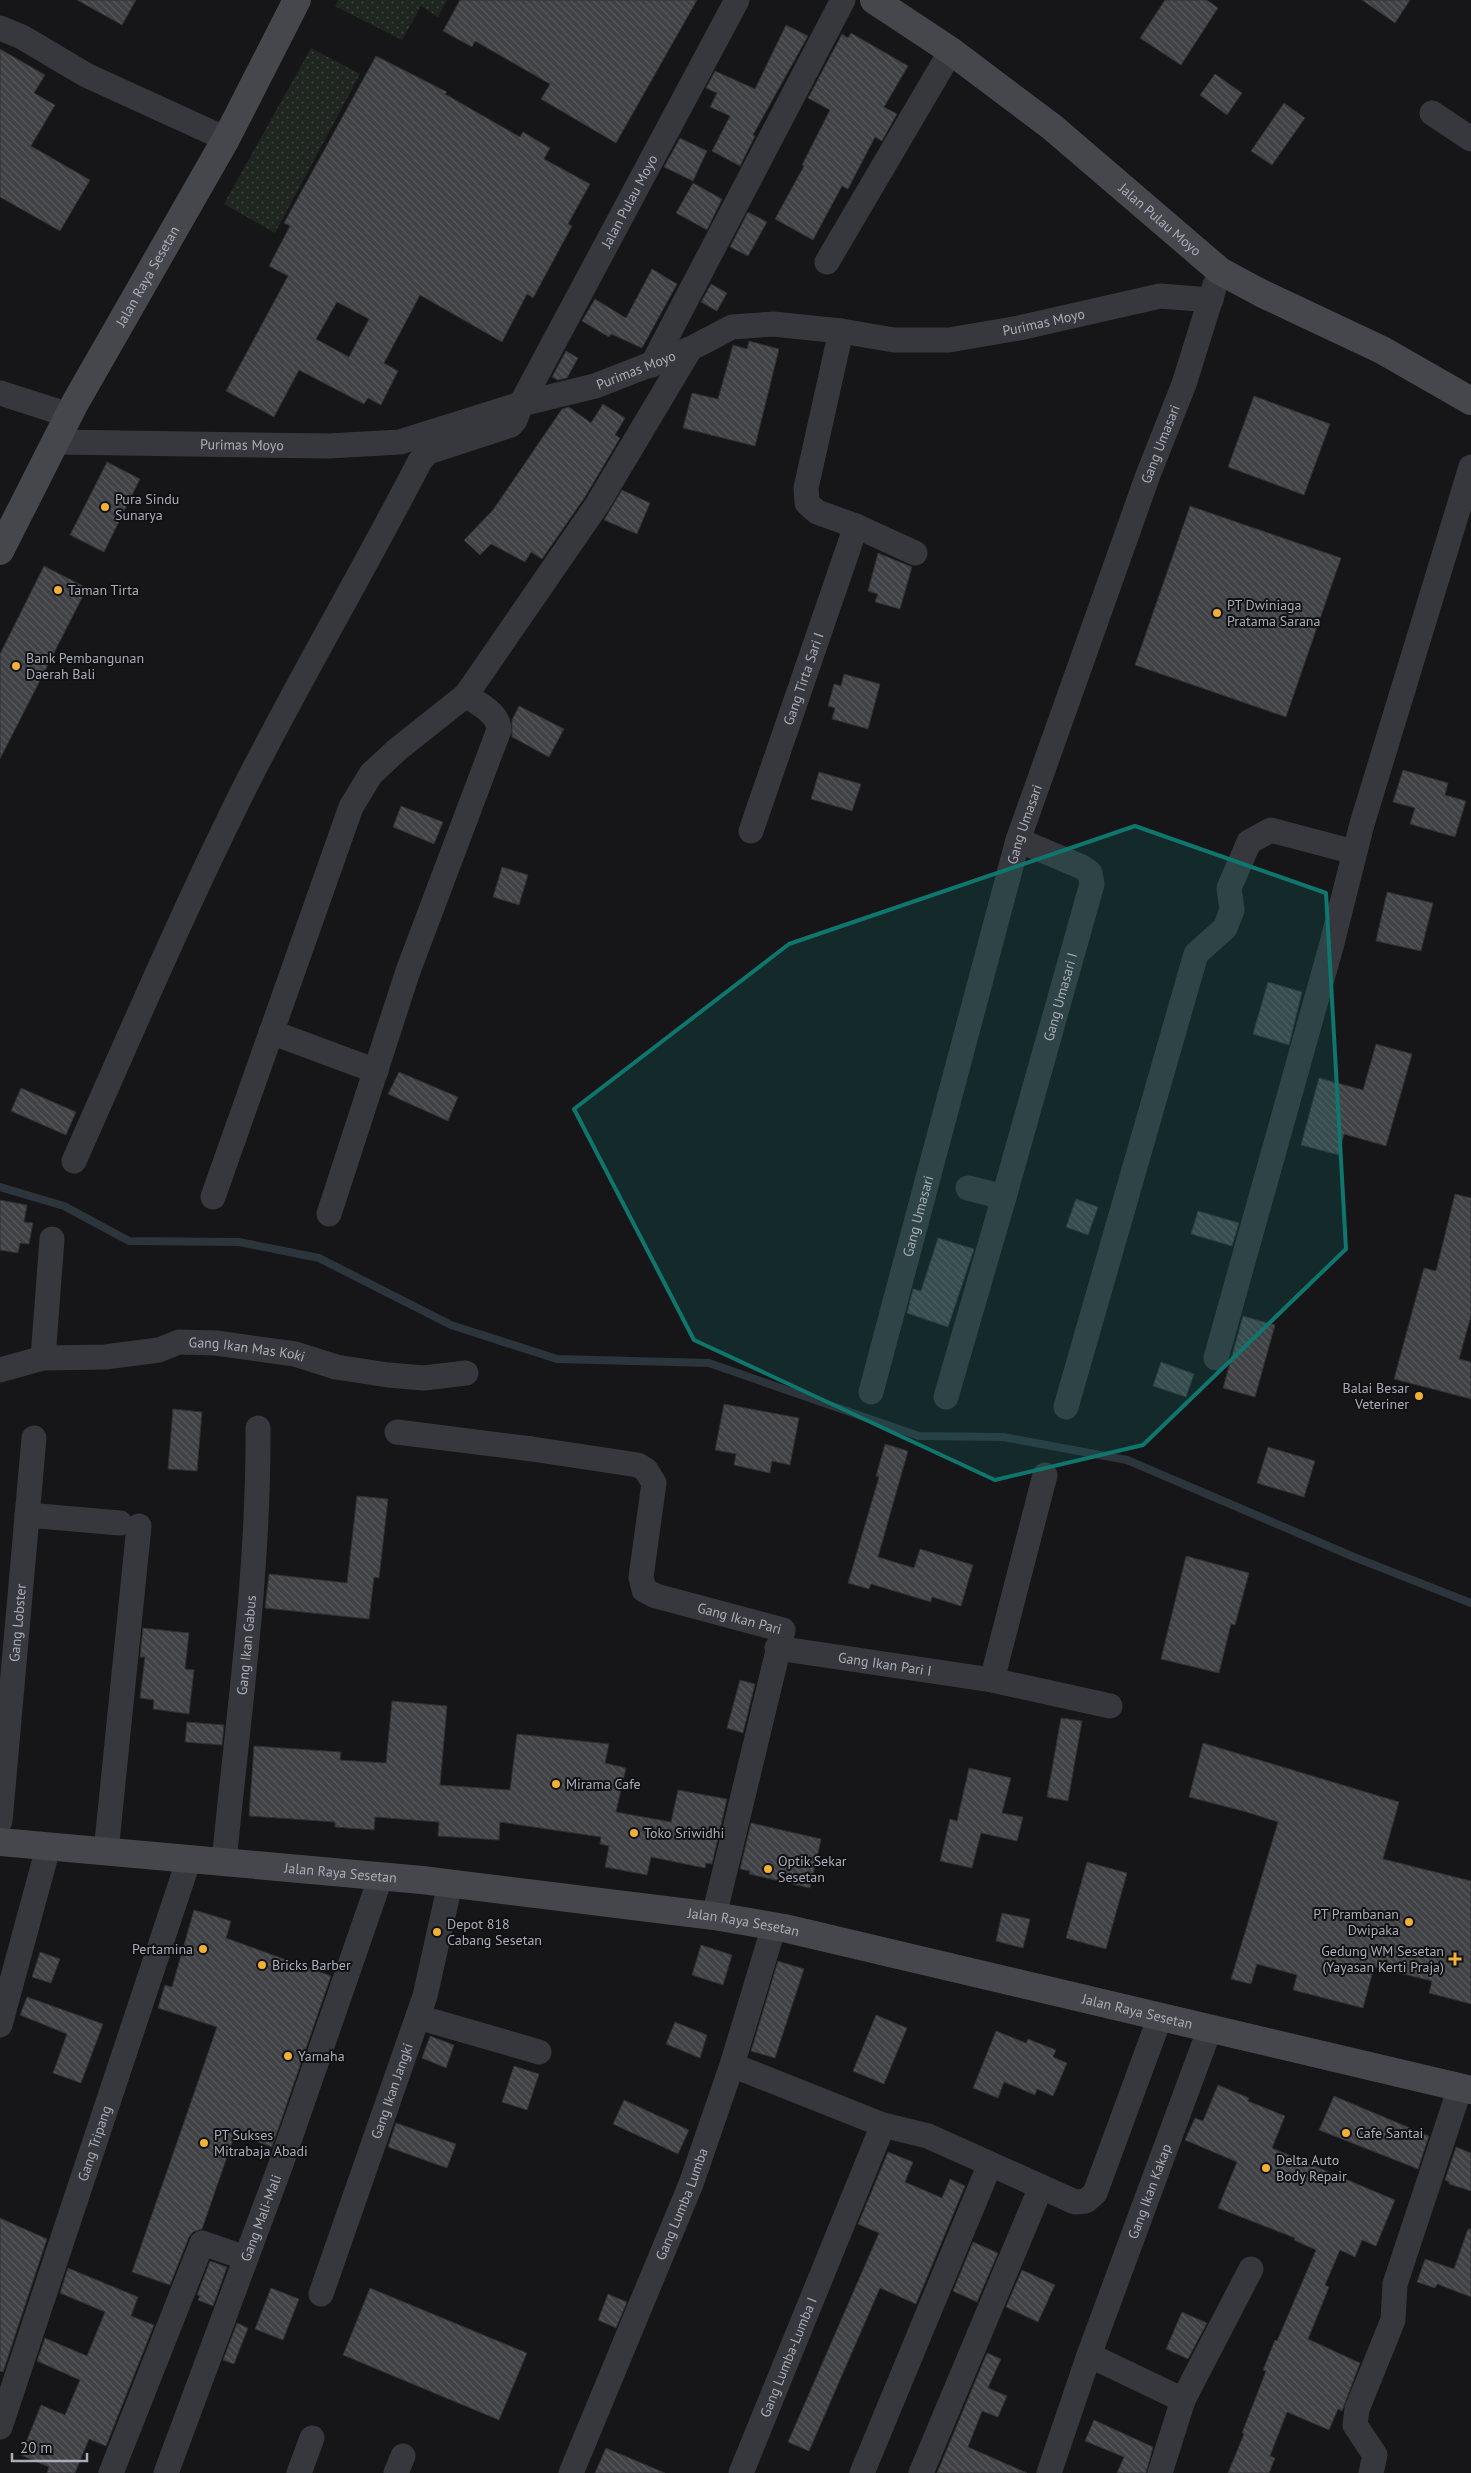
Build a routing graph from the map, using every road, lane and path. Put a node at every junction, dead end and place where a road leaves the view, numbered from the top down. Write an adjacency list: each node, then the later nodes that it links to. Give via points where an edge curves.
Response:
1 (297, 0): 8 (main road, Jalan Raya Sesetan)
2 (738, 0): 18 (street, Jalan Pulau Moyo)
3 (843, 0): 15 (street)
4 (874, 0): 6 (main road, Jalan Pulau Moyo)
5 (0, 28): 8 (street, via 22,37 86,75)
6 (951, 51): 10 (street); 11 (main road, Jalan Pulau Moyo, via 1052,127)
7 (1432, 112): 9 (street)
8 (226, 138): 19 (main road, Jalan Raya Sesetan)
9 (1471, 139)
10 (827, 262)
11 (1220, 271): 12 (street, Gang Umasari); 17 (main road, Jalan Pulau Moyo, via 1382,350)
12 (1210, 300): 13 (street, Purimas Moyo, via 1160,296 1019,328 949,340 894,340); 27 (street, Gang Umasari, via 1184,384 1148,475)
13 (840, 331): 14 (street, Purimas Moyo, via 755,324 732,327); 22 (street, via 806,488 807,503 817,512)
14 (690, 349): 15 (street, Purimas Moyo); 25 (street, via 597,505)
15 (652, 365): 18 (street, Purimas Moyo, via 595,386)
16 (0, 392): 19 (street)
17 (1471, 401)
18 (521, 404): 20 (street, Purimas Moyo, via 400,442 329,446); 31 (street, Jalan Pulau Moyo, via 511,425 428,452 420,461 248,780 193,894)
19 (69, 415): 20 (main road, Jalan Raya Sesetan)
20 (57, 442): 23 (main road, Jalan Raya Sesetan)
21 (1471, 467): 28 (street)
22 (856, 526): 24 (street); 26 (street, Gang Tirta Sari I)
23 (0, 551)
24 (916, 553)
25 (466, 695): 29 (street, via 371,774 351,807); 30 (street, via 495,717 499,730 408,971)
26 (751, 832)
27 (1018, 840): 34 (street, Gang Umasari I, via 1082,867 1090,873 1092,884); 41 (street, Gang Umasari)
28 (1354, 852): 38 (street, via 1331,947); 43 (street, via 1271,830 1248,842 1229,888 1232,910 1226,928 1196,954)
29 (271, 1032): 30 (street); 33 (street)
30 (376, 1071): 35 (street)
31 (74, 1161)
32 (968, 1188): 34 (street)
33 (213, 1197)
34 (1004, 1197): 42 (street, Gang Umasari I)
35 (329, 1214)
36 (52, 1239): 37 (street)
37 (43, 1358): 39 (street, Gang Ikan Mas Koki); 40 (street, Gang Ikan Mas Koki, via 105,1357 158,1350 179,1342 216,1343 295,1354 336,1367 388,1375 424,1378)
38 (1216, 1358)
39 (0, 1370)
40 (466, 1374)
41 (871, 1392)
42 (946, 1397)
43 (1066, 1407)
44 (258, 1428): 57 (street, Gang Ikan Gabus, via 250,1601)
45 (397, 1432): 49 (street, Gang Ikan Pari, via 638,1465 646,1470 654,1483 641,1577 644,1590 783,1630)
46 (34, 1438): 48 (street, Gang Lobster)
47 (1045, 1475): 50 (street)
48 (27, 1515): 52 (street, Gang Lobster); 55 (street, via 129,1524)
49 (777, 1648): 50 (street, Gang Ikan Pari I); 60 (street, Gang Ikan Pari)
50 (992, 1680): 51 (street, Gang Ikan Pari I)
51 (1110, 1706)
52 (0, 1821)
53 (0, 1842): 54 (main road, Jalan Raya Sesetan)
54 (48, 1848): 55 (main road, Jalan Raya Sesetan); 64 (street)
55 (106, 1852): 56 (main road, Jalan Raya Sesetan)
56 (189, 1859): 57 (main road, Jalan Raya Sesetan); 77 (street, Gang Tripang)
57 (224, 1862): 58 (main road, Jalan Raya Sesetan)
58 (381, 1876): 59 (main road, Jalan Raya Sesetan); 72 (street, Gang Mali-Mali)
59 (450, 1884): 60 (main road, Jalan Raya Sesetan); 62 (street, Gang Ikan Jangki)
60 (714, 1916): 61 (main road, Jalan Raya Sesetan)
61 (774, 1926): 63 (main road, Jalan Raya Sesetan); 67 (street, Gang Lumba Lumba)
62 (418, 2017): 66 (street); 74 (street, Gang Ikan Jangki)
63 (1160, 2017): 65 (main road, Jalan Raya Sesetan); 71 (street, via 1095,2193 1086,2201 1074,2202)
64 (0, 2025)
65 (1210, 2028): 68 (main road, Jalan Raya Sesetan); 75 (street, Gang Ikan Kakap)
66 (538, 2052)
67 (732, 2065): 69 (street); 82 (street, Gang Lumba Lumba, via 691,2184)
68 (1466, 2089): 88 (street, via 1395,2284 1393,2320 1357,2409 1355,2425 1375,2455)
69 (883, 2125): 70 (street, via 928,2136); 83 (street, Gang Lumba-Lumba I)
70 (990, 2164): 71 (street); 84 (street)
71 (1041, 2187): 85 (street)
72 (246, 2258): 79 (street, via 202,2243); 80 (street, Gang Mali-Mali)
73 (1250, 2270): 76 (street)
74 (321, 2294)
75 (1089, 2356): 76 (street); 86 (street, Gang Ikan Kakap)
76 (1184, 2400): 87 (street)
77 (0, 2427)
78 (312, 2438): 81 (street)
79 (111, 2473)
80 (166, 2473)
81 (299, 2473)
82 (571, 2473)
83 (741, 2473)
84 (862, 2473)
85 (921, 2473)
86 (1049, 2473)
87 (1160, 2473)
88 (1371, 2473)

